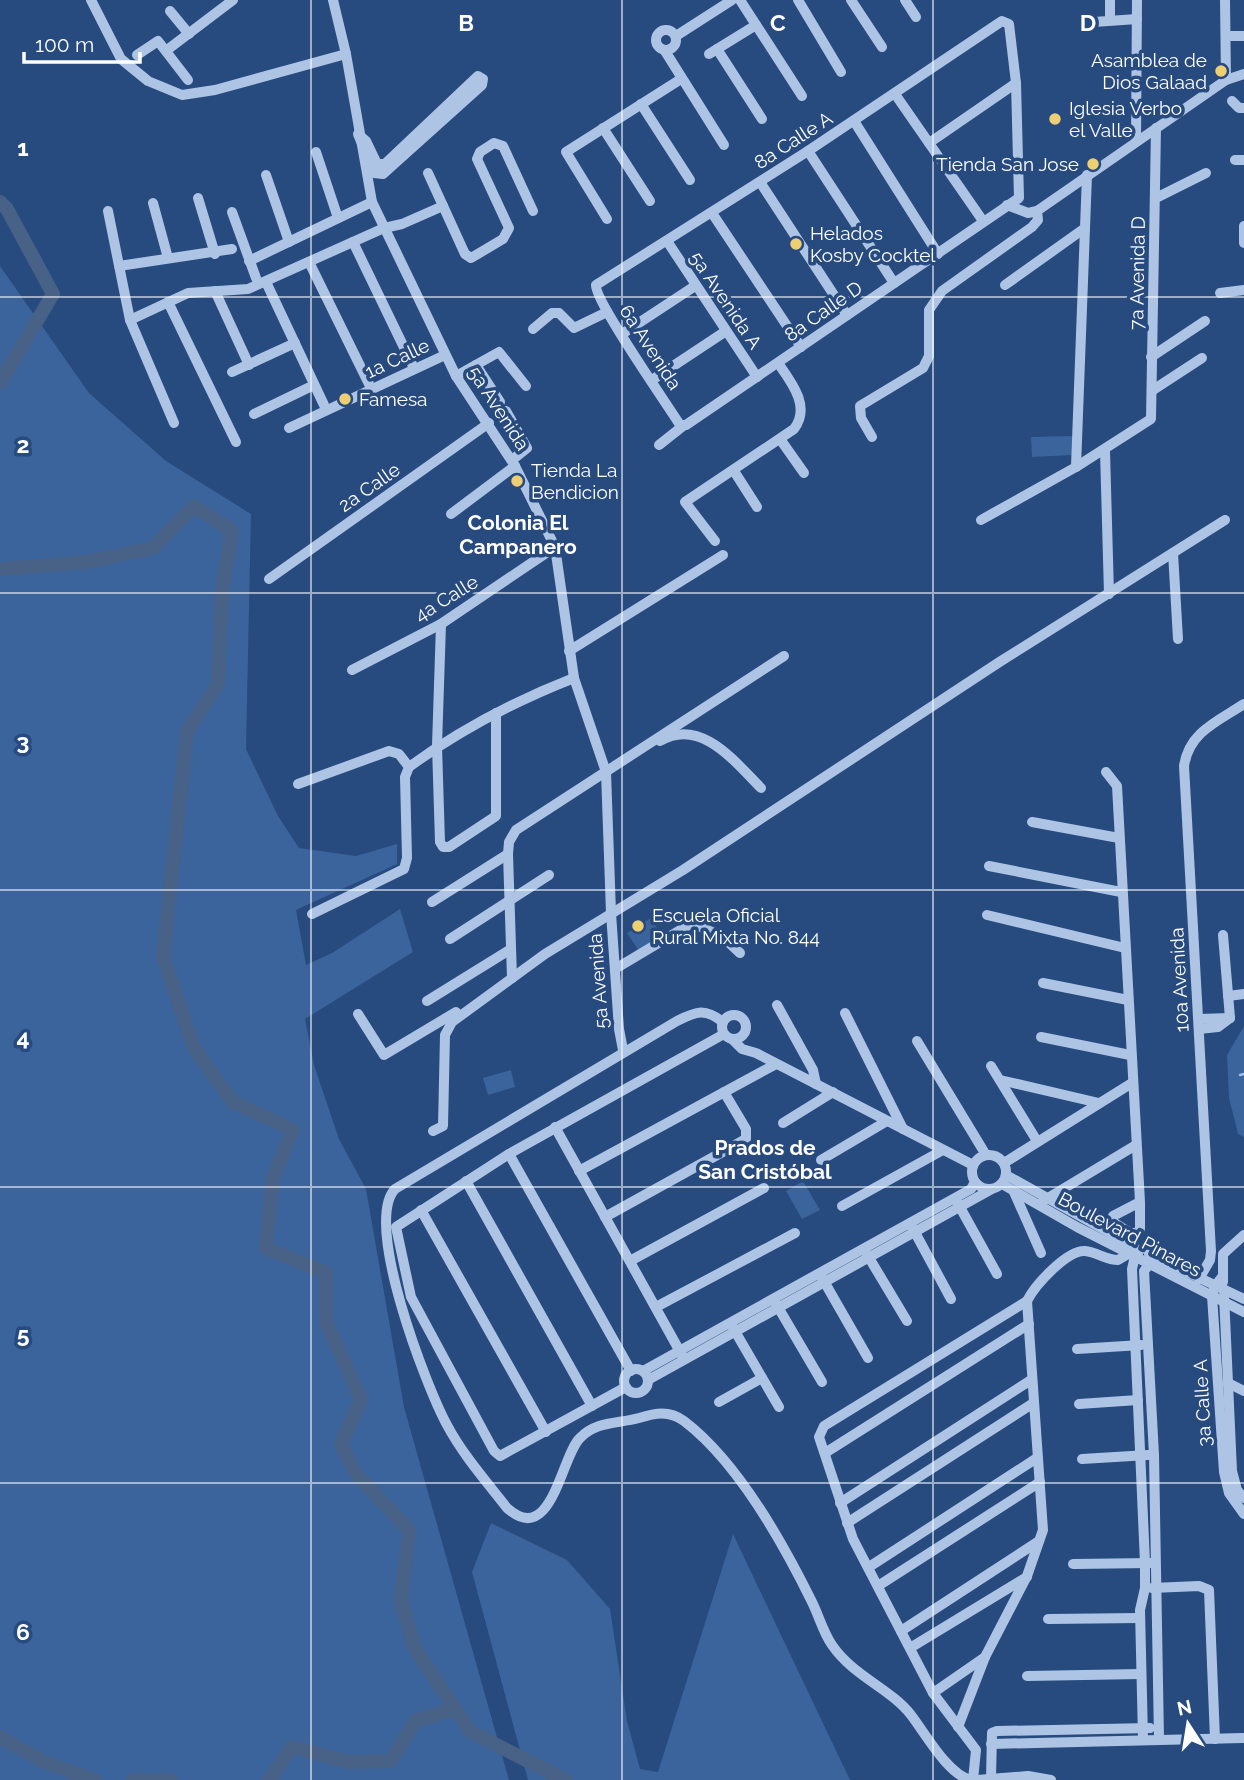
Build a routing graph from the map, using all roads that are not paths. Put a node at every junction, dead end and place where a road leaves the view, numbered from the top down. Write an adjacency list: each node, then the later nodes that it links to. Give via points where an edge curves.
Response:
1 (91, 0): 25 (street, via 121,59 148,81 182,95)
2 (333, 0): 25 (street, 5a Avenida)
3 (732, 0): 19 (street)
4 (740, 0): 17 (street)
5 (798, 0): 27 (street)
6 (851, 0): 22 (street)
7 (905, 0): 13 (street)
8 (1110, 0): 15 (street)
9 (1137, 0): 14 (street)
10 (1225, 0): 31 (street)
11 (227, 2): 18 (street)
12 (170, 11): 18 (street)
13 (916, 17)
14 (1137, 19): 15 (street); 43 (street)
15 (1110, 20): 16 (street)
16 (1094, 22)
17 (756, 25): 34 (street); 38 (street, via 713,52)
18 (189, 34): 23 (street)
19 (676, 36): 24 (street, via 675,47); 24 (street, via 667,30 657,35 656,43)
20 (1231, 36): 21 (street)
21 (1244, 36)
22 (882, 47)
23 (167, 50): 26 (street, via 155,41); 30 (street)
24 (665, 51): 29 (street)
25 (346, 54): 42 (street, 5a Avenida)
26 (138, 55)
27 (841, 72)
28 (1244, 74): 31 (street)
29 (681, 79): 36 (street); 45 (street)
30 (188, 80)
31 (1226, 80): 41 (street)
32 (1016, 83): 33 (street, 8a Calle A, via 1009,23 1002,21); 44 (street); 55 (street)
33 (895, 94): 39 (street, 8a Calle A); 44 (street)
34 (802, 96)
35 (1232, 102): 37 (street)
36 (642, 104): 40 (street); 52 (street)
37 (1244, 108)
38 (762, 119)
39 (854, 121): 46 (street, 8a Calle A); 79 (street)
40 (603, 128): 57 (street); 68 (street, via 566,152)
41 (1156, 128): 43 (street); 56 (street, 7a Avenida D)
42 (358, 134): 42 (street, via 381,166 474,77 483,79 482,85 383,174 374,173); 58 (street, 5a Avenida)
43 (1136, 141): 51 (street)
44 (929, 143): 69 (street)
45 (724, 145)
46 (808, 151): 53 (street, 8a Calle A); 85 (street)
47 (316, 152): 67 (street)
48 (428, 173): 61 (street)
49 (1206, 173): 56 (street)
50 (266, 175): 74 (street)
51 (1087, 175): 62 (street); 72 (street)
52 (690, 180)
53 (760, 182): 66 (street, 8a Calle A); 94 (street)
54 (198, 198): 78 (street)
55 (1019, 198): 60 (street, 8a Calle D); 62 (street)
56 (1156, 198): 103 (street, 7a Avenida D)
57 (650, 201)
58 (372, 202): 67 (street); 70 (street, 5a Avenida)
59 (153, 203): 80 (street)
60 (1007, 205): 62 (street, via 1028,213); 69 (street, 8a Calle D)
61 (443, 206): 64 (street, via 468,257 477,256 507,235 509,228 477,159 480,152 497,143 503,146); 70 (street)
62 (1042, 208): 123 (street, via 1032,227 950,284 929,310 929,356 923,368 860,407)
63 (108, 211): 83 (street)
64 (533, 211)
65 (232, 212): 81 (street)
66 (712, 213): 73 (street, 8a Calle A); 101 (street)
67 (338, 218): 74 (street)
68 (607, 219)
69 (984, 221): 79 (street, 8a Calle D)
70 (385, 224): 75 (street); 102 (street, 5a Avenida)
71 (1244, 226): 76 (street)
72 (1085, 228): 86 (street); 129 (street)
73 (667, 241): 87 (street, 5a Avenida A); 88 (street, 8a Calle A)
74 (289, 242): 81 (street)
75 (353, 242): 82 (street); 106 (street)
76 (1244, 243)
77 (232, 249): 78 (street)
78 (215, 254): 80 (street)
79 (938, 254): 85 (street, 8a Calle D)
80 (168, 258): 83 (street)
81 (249, 261): 84 (street)
82 (309, 262): 84 (street); 113 (street)
83 (119, 266): 95 (street)
84 (261, 280): 89 (street, via 248,289); 100 (street)
85 (894, 283): 94 (street, 8a Calle D)
86 (1005, 285)
87 (695, 286): 98 (street, 5a Avenida A); 99 (street)
88 (595, 288): 93 (street, 6a Avenida)
89 (215, 290): 92 (street, via 188,293); 107 (street)
90 (1244, 290): 91 (street)
91 (1220, 293)
92 (168, 302): 95 (street); 125 (street)
93 (607, 312): 97 (street, via 575,328 559,313 552,313); 99 (street, 6a Avenida)
94 (847, 316): 101 (street, 8a Calle D)
95 (130, 320): 119 (street)
96 (1205, 321): 103 (street)
97 (533, 329)
98 (726, 331): 111 (street, 5a Avenida A); 112 (street)
99 (622, 334): 112 (street, 6a Avenida)
100 (295, 343): 107 (street); 114 (street)
101 (801, 347): 105 (street, 8a Calle D)
102 (445, 355): 110 (street, 5a Avenida); 122 (street, 1a Calle)
103 (1151, 357): 116 (street, 7a Avenida D)
104 (1202, 358): 116 (street)
105 (778, 363): 111 (street, 8a Calle D); 124 (street, via 796,389 801,409 800,421)
106 (412, 364)
107 (249, 365): 109 (street)
108 (475, 365): 110 (street); 115 (street, via 499,352); 128 (street, via 527,449)
109 (232, 372)
110 (456, 376): 120 (street, 5a Avenida)
111 (757, 377): 121 (street, 8a Calle D)
112 (652, 380): 121 (street, 6a Avenida)
113 (369, 384)
114 (314, 385): 117 (street); 118 (street)
115 (526, 386)
116 (1153, 390): 127 (street, 7a Avenida D, via 1151,419)
117 (324, 405)
118 (254, 414)
119 (174, 423)
120 (489, 423): 128 (street, 5a Avenida); 140 (street, 2a Calle)
121 (682, 425): 126 (street, 8a Calle D)
122 (289, 428)
123 (872, 437)
124 (780, 439): 130 (street); 131 (street)
125 (236, 442)
126 (659, 445)
127 (1105, 451): 129 (street); 141 (street)
128 (514, 463): 133 (street); 137 (street, 5a Avenida)
129 (1076, 467): 134 (street)
130 (734, 471): 132 (street); 136 (street, via 685,502)
131 (804, 473)
132 (757, 507)
133 (451, 514)
134 (981, 520)
135 (1225, 520): 138 (street)
136 (715, 541)
137 (555, 547): 142 (street, 4a Calle); 144 (street, 5a Avenida)
138 (1173, 553): 141 (street); 143 (street)
139 (723, 555): 144 (street)
140 (269, 579)
141 (1109, 594): 164 (street)
142 (441, 624): 146 (street, 4a Calle); 150 (street)
143 (1178, 639)
144 (569, 651): 147 (street, 5a Avenida)
145 (784, 656): 152 (street)
146 (352, 670)
147 (574, 678): 149 (street); 152 (street, 5a Avenida)
148 (1244, 705): 183 (street, 10a Avenida, via 1198,734 1187,750)
149 (496, 713): 150 (street); 150 (street, via 496,816 449,847 440,842)
150 (438, 746): 151 (street)
151 (408, 767): 154 (street, via 399,754 389,751); 165 (street, via 404,869)
152 (606, 770): 155 (street, via 667,737 690,735 721,748); 158 (street, via 516,830); 164 (street, 5a Avenida)
153 (1106, 772): 157 (street, via 1116,786)
154 (298, 784)
155 (761, 788)
156 (1032, 822): 157 (street)
157 (1119, 838): 161 (street)
158 (508, 855): 162 (street); 163 (street)
159 (989, 866): 161 (street)
160 (549, 876): 162 (street)
161 (1121, 891): 169 (street)
162 (510, 900): 168 (street); 170 (street)
163 (432, 902)
164 (611, 913): 172 (street, 5a Avenida); 173 (street)
165 (312, 914)
166 (987, 915): 169 (street)
167 (1223, 935): 176 (street)
168 (450, 939)
169 (1125, 948): 178 (street)
170 (511, 949): 173 (street); 177 (street)
171 (740, 953): 172 (street, via 723,937 692,923)
172 (615, 969): 188 (street, 5a Avenida)
173 (512, 978): 179 (street)
174 (1043, 983): 178 (street)
175 (1244, 995): 176 (street)
176 (1228, 996): 183 (street, via 1230,1018)
177 (427, 1000)
178 (1128, 1000): 190 (street)
179 (479, 1003): 182 (street, via 455,1012 384,1055); 203 (street, via 452,1022 445,1035 443,1126)
180 (777, 1005): 195 (street, via 813,1070)
181 (845, 1013): 202 (street)
182 (358, 1014)
183 (1199, 1024): 234 (street, 10a Avenida, via 1211,1251)
184 (726, 1028): 185 (street); 185 (street, via 736,1015 746,1026); 188 (street, via 706,1005); 189 (street, via 742,1049); 201 (street)
185 (744, 1034): 189 (street)
186 (1041, 1037): 190 (street)
187 (917, 1041): 208 (street)
188 (623, 1050): 308 (street, via 390,1195 385,1230 392,1274 438,1407 465,1453 507,1508 524,1516 549,1505 573,1447 590,1429 652,1413 682,1419 740,1480 838,1653 901,1704 956,1773)
189 (756, 1053): 191 (street)
190 (1130, 1055): 194 (street)
191 (776, 1064): 195 (street); 196 (street)
192 (991, 1066): 193 (street)
193 (1000, 1080): 198 (street); 204 (street)
194 (1132, 1083): 198 (street); 205 (street)
195 (816, 1084): 197 (street)
196 (724, 1092): 212 (street); 223 (street, via 746,1129 746,1139)
197 (832, 1092): 199 (street); 200 (street)
198 (1099, 1103): 204 (street)
199 (887, 1121): 202 (street); 209 (street)
200 (783, 1123)
201 (555, 1127): 207 (street); 212 (street)
202 (903, 1129): 206 (street)
203 (433, 1131)
204 (1037, 1141): 210 (street)
205 (1136, 1145): 218 (street); 220 (street)
206 (943, 1150): 211 (street); 221 (street)
207 (509, 1154): 213 (street); 251 (street)
208 (986, 1155): 210 (street); 211 (street)
209 (821, 1160)
210 (1004, 1163): 215 (street)
211 (973, 1165): 214 (street)
212 (579, 1171): 223 (street)
213 (466, 1181): 222 (street); 263 (street)
214 (975, 1182): 215 (street); 219 (street)
215 (1000, 1182): 217 (street, Boulevard Pinares); 218 (street, Boulevard Pinares); 219 (street)
216 (764, 1188): 230 (street)
217 (1014, 1192): 218 (street, Boulevard Pinares); 229 (street)
218 (1043, 1201): 227 (street, Boulevard Pinares)
219 (957, 1202): 224 (street); 232 (street)
220 (1140, 1202)
221 (842, 1206)
222 (421, 1210): 265 (street); 265 (street, via 396,1227 411,1297 494,1451 506,1456)
223 (605, 1217): 230 (street)
224 (912, 1227): 228 (street); 236 (street)
225 (795, 1233): 240 (street)
226 (1244, 1236): 235 (street, via 1223,1254)
227 (1134, 1251): 231 (street, Boulevard Pinares); 238 (street, via 1118,1260 1079,1251 1034,1286); 246 (street)
228 (866, 1253): 233 (street); 242 (street)
229 (1041, 1253)
230 (630, 1261): 240 (street)
231 (1152, 1261): 234 (street, Boulevard Pinares); 235 (street, Boulevard Pinares); 245 (street, via 1143,1271)
232 (997, 1274)
233 (822, 1278): 239 (street); 249 (street)
234 (1199, 1279): 235 (street, Boulevard Pinares)
235 (1219, 1290): 237 (street, Boulevard Pinares); 241 (street, Boulevard Pinares); 256 (street, 3a Calle A); 276 (street, 3a Calle A, via 1223,1472 1229,1493)
236 (951, 1299)
237 (1244, 1299)
238 (1027, 1301): 243 (street); 250 (street)
239 (776, 1303): 244 (street); 254 (street)
240 (656, 1307): 248 (street)
241 (1244, 1312)
242 (907, 1321)
243 (1028, 1324): 253 (street); 255 (street)
244 (733, 1328): 248 (street); 252 (street)
245 (1147, 1344): 246 (street); 268 (street)
246 (1134, 1345): 247 (street); 259 (street)
247 (1077, 1349)
248 (683, 1356): 251 (street)
249 (868, 1358)
250 (926, 1365): 255 (street); 267 (street, via 824,1426 819,1437)
251 (641, 1374): 257 (street, via 626,1376); 257 (street, via 642,1392)
252 (762, 1378): 260 (street); 264 (street)
253 (1031, 1380): 261 (street); 266 (street)
254 (822, 1382)
255 (937, 1382): 267 (street)
256 (1228, 1383): 258 (street); 274 (street, 3a Calle A, via 1232,1471)
257 (625, 1387): 263 (street)
258 (1244, 1391)
259 (1138, 1400): 262 (street); 269 (street)
260 (719, 1402)
261 (1032, 1404): 270 (street); 272 (street)
262 (1079, 1404)
263 (592, 1406): 265 (street)
264 (779, 1407)
265 (546, 1433)
266 (932, 1445): 272 (street); 275 (street)
267 (825, 1453): 275 (street)
268 (1154, 1455): 269 (street); 281 (street)
269 (1142, 1456): 271 (street); 282 (street)
270 (1037, 1458): 273 (street); 277 (street)
271 (1082, 1460)
272 (942, 1462): 278 (street)
273 (1040, 1482): 279 (street); 280 (street)
274 (1244, 1498)
275 (840, 1503): 278 (street)
276 (1244, 1514)
277 (946, 1517): 279 (street); 284 (street)
278 (847, 1523): 284 (street)
279 (958, 1535): 286 (street)
280 (1040, 1541): 285 (street); 287 (street)
281 (1158, 1562): 282 (street); 289 (street)
282 (1145, 1563): 283 (street); 288 (street)
283 (1073, 1564)
284 (869, 1567): 286 (street)
285 (1027, 1576): 290 (street); 295 (street)
286 (878, 1586): 293 (street)
287 (967, 1588): 290 (street); 293 (street)
288 (1145, 1588): 289 (street); 291 (street)
289 (1158, 1588): 302 (street); 304 (street, via 1199,1586 1209,1590)
290 (978, 1605): 294 (street)
291 (1140, 1618): 292 (street); 296 (street)
292 (1048, 1619)
293 (901, 1632): 294 (street)
294 (910, 1648): 298 (street)
295 (985, 1657): 298 (street); 299 (street)
296 (1141, 1674): 297 (street); 301 (street)
297 (1027, 1676)
298 (933, 1693): 299 (street)
299 (958, 1727): 308 (street, via 976,1750)
300 (1063, 1729): 301 (street); 305 (street); 306 (street, via 997,1731 992,1733)
301 (1142, 1734): 302 (street); 305 (street)
302 (1159, 1734): 304 (street)
303 (1243, 1738): 304 (street)
304 (1215, 1739)
305 (1064, 1741): 306 (street)
306 (991, 1744): 307 (street)
307 (992, 1779): 308 (street); 309 (street, via 1028,1776)
308 (974, 1780)
309 (1051, 1780)

